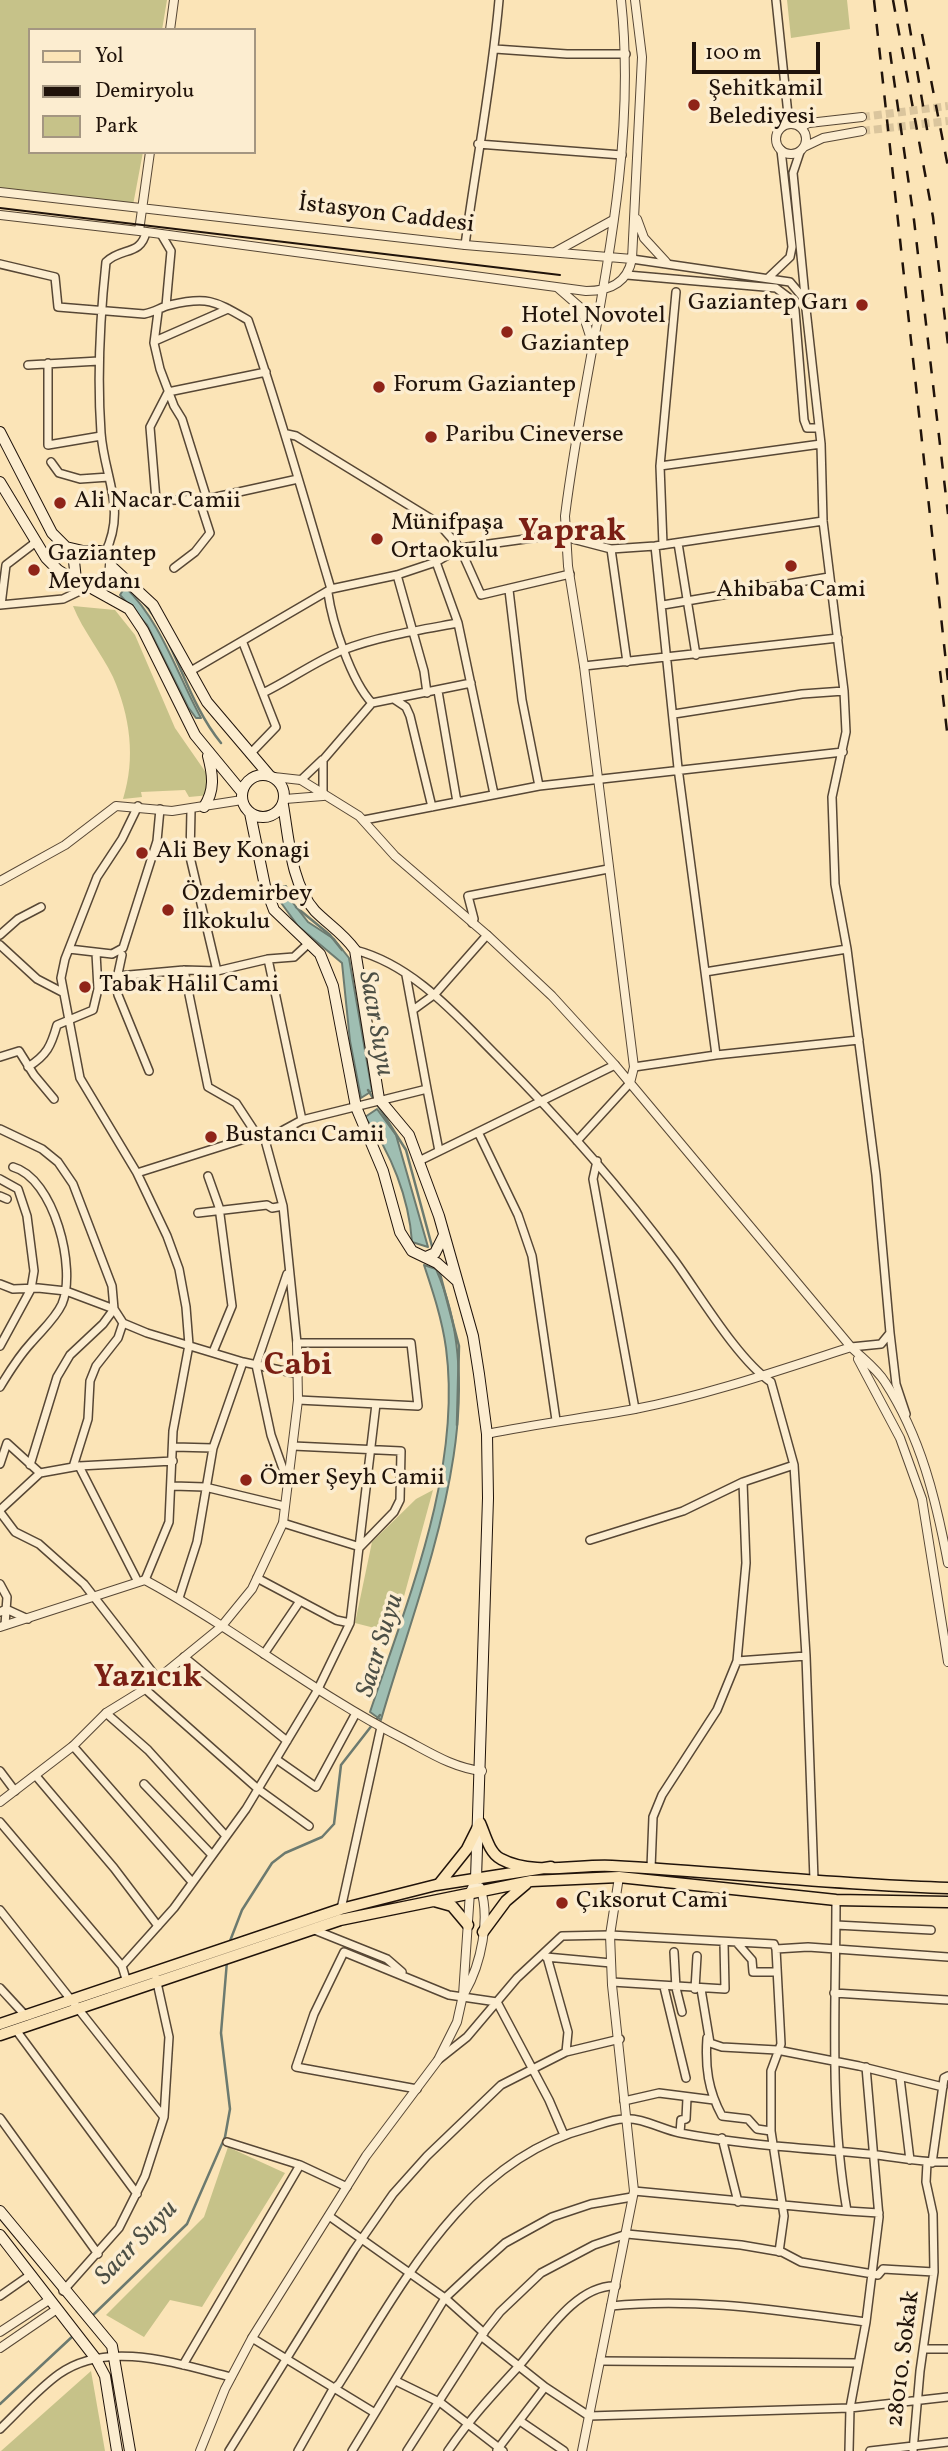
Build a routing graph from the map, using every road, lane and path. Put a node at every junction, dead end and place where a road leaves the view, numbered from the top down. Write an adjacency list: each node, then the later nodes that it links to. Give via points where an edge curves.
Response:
1 (174, 0): 6 (street)
2 (499, 0): 7 (street)
3 (621, 0): 8 (street)
4 (635, 0): 20 (street, via 642,57)
5 (775, 0): 10 (street)
6 (170, 28)
7 (495, 49): 8 (street); 13 (street)
8 (626, 54): 17 (street)
9 (862, 117): 11 (street)
10 (789, 124): 11 (street); 15 (street, via 777,136)
11 (800, 127): 14 (street, via 806,135)
12 (862, 131): 14 (street, via 823,138)
13 (478, 144): 17 (street); 25 (street)
14 (802, 149): 15 (street, via 790,154); 36 (street, via 794,183)
15 (781, 150): 32 (street, via 792,247 790,257)
16 (150, 154): 19 (street)
17 (622, 155): 22 (street)
18 (0, 191): 19 (street, İstasyon Caddesi)
19 (141, 207): 23 (street); 25 (street, İstasyon Caddesi)
20 (635, 214): 28 (street); 29 (street, via 644,238)
21 (0, 215): 23 (street, İstasyon Caddesi)
22 (613, 220): 26 (street); 27 (street)
23 (142, 231): 24 (street, İstasyon Caddesi); 39 (street, via 144,242 137,249 106,262)
24 (161, 234): 33 (street, İstasyon Caddesi); 37 (street, via 171,251)
25 (465, 245): 26 (street, İstasyon Caddesi)
26 (553, 253): 27 (street, İstasyon Caddesi)
27 (608, 257): 28 (street, İstasyon Caddesi); 34 (street)
28 (632, 259): 29 (street, İstasyon Caddesi); 31 (street)
29 (666, 262): 32 (street, İstasyon Caddesi)
30 (0, 264): 39 (street, via 55,277 58,307)
31 (627, 275): 34 (street); 48 (street, via 776,288 788,297 794,310 804,420 807,428)
32 (768, 278): 36 (street, İstasyon Caddesi, via 790,282)
33 (555, 286): 34 (street, İstasyon Caddesi); 42 (street, via 586,316)
34 (602, 291): 42 (street)
35 (676, 292): 54 (street)
36 (805, 300): 48 (street)
37 (166, 306): 38 (street, via 208,299); 40 (street)
38 (228, 309): 41 (street); 46 (street, via 248,320)
39 (100, 311): 40 (street); 43 (street)
40 (158, 312): 41 (street)
41 (155, 341): 47 (street)
42 (591, 348): 62 (street)
43 (99, 361): 44 (street); 51 (street)
44 (48, 363): 45 (street); 51 (street, via 48,446)
45 (29, 365)
46 (266, 372): 47 (street); 50 (street)
47 (168, 392): 58 (street, via 182,419); 59 (street, via 150,427)
48 (819, 428): 52 (street)
49 (0, 432): 68 (main road, via 52,534 66,547)
50 (287, 434): 56 (street); 66 (street, via 438,523)
51 (101, 436): 55 (street)
52 (821, 444): 54 (street); 61 (street)
53 (51, 462): 55 (street, via 59,473 80,479)
54 (660, 466): 65 (street)
55 (109, 477): 60 (street)
56 (298, 479): 58 (street); 79 (street)
57 (0, 481): 63 (main road)
58 (203, 499): 59 (street); 72 (street, via 210,533)
59 (156, 500): 60 (street)
60 (116, 502): 69 (street)
61 (824, 521): 64 (street); 75 (street)
62 (565, 537): 66 (street); 67 (street); 74 (street)
63 (36, 542): 76 (main road, via 46,558); 81 (street, via 6,565)
64 (678, 543): 65 (street); 80 (street)
65 (659, 546): 67 (street); 82 (street)
66 (460, 548): 70 (street); 78 (street, via 481,595)
67 (611, 549): 90 (street)
68 (83, 551): 69 (main road); 76 (main road, via 72,567)
69 (105, 553): 71 (main road)
70 (436, 562): 73 (street); 83 (street)
71 (113, 568): 77 (main road, via 105,584); 92 (main road, via 152,605)
72 (174, 568)
73 (397, 575): 79 (street); 84 (street)
74 (570, 575): 78 (street); 91 (street)
75 (829, 577): 80 (street); 85 (street)
76 (76, 580): 77 (main road)
77 (90, 589): 81 (street, via 64,599); 101 (main road, via 129,609 184,718)
78 (509, 590): 109 (street, via 522,700)
79 (329, 591): 86 (street); 87 (street)
80 (687, 600): 82 (street); 88 (street)
81 (1, 605)
82 (663, 605): 89 (street)
83 (458, 623): 84 (street); 93 (street)
84 (414, 631): 87 (street); 97 (street)
85 (838, 638): 88 (street); 95 (street)
86 (243, 643): 92 (street); 96 (street)
87 (345, 649): 96 (street); 99 (street)
88 (696, 655): 89 (street)
89 (668, 657): 90 (street); 100 (street)
90 (627, 663): 91 (street)
91 (584, 666): 107 (street)
92 (189, 672): 103 (main road)
93 (471, 682): 94 (street); 110 (street)
94 (438, 691): 97 (street); 114 (street)
95 (844, 691): 100 (street); 102 (street)
96 (263, 693): 103 (street, via 276,727)
97 (427, 693): 98 (street)
98 (393, 699): 99 (street); 117 (street, via 406,707 410,716)
99 (372, 703): 104 (street)
100 (674, 714): 105 (street)
101 (207, 752): 111 (main road); 116 (main road, via 213,775 211,797)
102 (843, 752): 105 (street); 131 (street, via 832,797 832,841)
103 (250, 754): 106 (main road)
104 (323, 760): 108 (street); 112 (street)
105 (678, 768): 107 (street); 138 (street)
106 (272, 776): 108 (street); 111 (main road, via 249,780); 113 (main road, via 283,786)
107 (598, 779): 109 (street); 122 (street)
108 (301, 780): 112 (street)
109 (539, 786): 110 (street)
110 (494, 794): 114 (street)
111 (242, 796): 116 (street); 120 (main road)
112 (323, 796): 113 (street); 121 (street)
113 (284, 802): 120 (main road, via 268,817); 132 (main road, via 302,891 315,911 344,934)
114 (457, 802): 117 (street)
115 (138, 806): 118 (street); 123 (street, via 116,806 65,845); 130 (street, via 97,877)
116 (204, 807): 119 (street)
117 (432, 807): 121 (street)
118 (160, 808): 119 (street); 133 (street, via 158,841 123,948 113,954)
119 (191, 810): 137 (street, via 190,857)
120 (250, 813): 128 (main road, via 274,910)
121 (363, 820): 125 (street, via 395,856)
122 (608, 869): 125 (street, via 468,896); 151 (street)
123 (0, 881)
124 (41, 907): 126 (street)
125 (472, 923): 127 (street)
126 (0, 935)
127 (487, 935): 143 (street); 149 (street, via 552,996)
128 (309, 943): 135 (street, via 294,957); 158 (main road, via 320,954 333,986)
129 (0, 945): 142 (street, via 37,979)
130 (69, 949): 133 (street); 142 (street)
131 (847, 949): 138 (street); 146 (street)
132 (355, 950): 139 (street, via 381,957); 156 (main road)
133 (96, 953): 141 (street)
134 (122, 955): 140 (street)
135 (268, 959): 137 (street); 159 (street)
136 (184, 970): 137 (street); 140 (street); 162 (street, via 208,1087 236,1103)
137 (218, 971)
138 (705, 972): 147 (street)
139 (406, 975): 143 (street); 144 (street)
140 (118, 976): 141 (street); 152 (street, via 118,995)
141 (98, 989): 145 (street, via 93,1010)
142 (62, 992): 145 (street)
143 (435, 994): 144 (street); 157 (street)
144 (413, 1010): 154 (street)
145 (68, 1022): 150 (street, via 56,1027 46,1056); 168 (street, via 80,1078)
146 (859, 1040): 147 (street); 183 (street)
147 (716, 1055): 151 (street)
148 (0, 1057): 150 (street, via 19,1052)
149 (615, 1065): 153 (street); 157 (street)
150 (28, 1067): 155 (street)
151 (634, 1067): 153 (street)
152 (149, 1071)
153 (630, 1083): 163 (street); 187 (street)
154 (428, 1089): 156 (street); 164 (street)
155 (54, 1099)
156 (379, 1099): 158 (street); 165 (main road, via 409,1135)
157 (542, 1101): 161 (street); 163 (street)
158 (356, 1107): 159 (street); 175 (main road, via 383,1171 400,1232 412,1251)
159 (302, 1120): 162 (street)
160 (0, 1129): 181 (street, via 42,1149 74,1184 105,1261)
161 (478, 1132): 164 (street); 197 (street, via 519,1215 532,1256)
162 (261, 1138): 168 (street); 171 (street)
163 (578, 1141): 166 (street)
164 (439, 1151): 165 (street)
165 (419, 1161): 174 (main road)
166 (597, 1161): 192 (street); 196 (street, via 593,1179)
167 (13, 1167): 180 (street, via 34,1177 53,1208)
168 (137, 1173): 185 (street, via 179,1269)
169 (208, 1176): 172 (street)
170 (0, 1179): 179 (street, via 18,1189 27,1216 34,1272)
171 (283, 1206): 172 (street); 176 (street)
172 (219, 1212): 173 (street); 188 (street, via 232,1306)
173 (198, 1213)
174 (444, 1235): 175 (main road, via 435,1253); 177 (main road)
175 (426, 1257): 177 (main road)
176 (289, 1270): 184 (street); 190 (street)
177 (456, 1280): 199 (main road, via 473,1336)
178 (0, 1284): 179 (street)
179 (31, 1289): 180 (street); 186 (street)
180 (66, 1291): 181 (street); 193 (street, via 56,1316)
181 (114, 1309): 182 (street); 208 (street, via 63,1364)
182 (123, 1322): 185 (street); 210 (street, via 90,1381 88,1419)
183 (890, 1333): 187 (street, via 881,1344); 198 (street, via 896,1384)
184 (297, 1343): 191 (street); 195 (street, via 411,1343 418,1406)
185 (189, 1345): 188 (street); 203 (street, via 179,1384)
186 (0, 1346)
187 (851, 1347): 192 (street); 198 (street, via 884,1380); 237 (street, via 900,1438 922,1499)
188 (213, 1352): 189 (street)
189 (243, 1362): 190 (street); 204 (street)
190 (256, 1365): 191 (street); 213 (street, via 271,1435)
191 (298, 1374): 194 (street)
192 (762, 1376): 196 (street); 209 (street, via 771,1382)
193 (0, 1387)
194 (298, 1400): 195 (street); 202 (street)
195 (376, 1404): 205 (street)
196 (635, 1409): 197 (street)
197 (556, 1420): 199 (street)
198 (912, 1431): 221 (street, via 936,1497)
199 (487, 1434): 248 (main road)
200 (0, 1436): 201 (street)
201 (7, 1443): 207 (street); 208 (street)
202 (293, 1446): 205 (street); 213 (street)
203 (174, 1447): 204 (street); 206 (street)
204 (213, 1448): 215 (street)
205 (371, 1452): 220 (street); 220 (street, via 401,1451 400,1500)
206 (173, 1461): 210 (street); 214 (street)
207 (0, 1464)
208 (30, 1465): 211 (street)
209 (794, 1465): 212 (street); 234 (street)
210 (76, 1466): 211 (street); 223 (street)
211 (40, 1473): 217 (street)
212 (743, 1482): 219 (street, via 683,1511); 236 (street, via 746,1563)
213 (289, 1485): 216 (street)
214 (173, 1486): 215 (street); 223 (street, via 169,1522)
215 (205, 1487): 216 (street); 226 (street, via 195,1552)
216 (284, 1506): 218 (street)
217 (0, 1511): 225 (street, via 15,1532 54,1556)
218 (283, 1523): 220 (street); 222 (street)
219 (590, 1540)
220 (360, 1547): 230 (street)
221 (948, 1563)
222 (257, 1578): 227 (street); 232 (street)
223 (141, 1580): 225 (street); 226 (street)
224 (0, 1584): 228 (street, via 7,1597)
225 (92, 1595): 229 (street); 238 (street)
226 (178, 1598): 232 (street)
227 (300, 1601): 230 (street); 233 (street)
228 (3, 1611): 229 (street); 231 (street)
229 (28, 1619): 231 (street)
230 (350, 1623): 240 (street)
231 (3, 1626)
232 (221, 1627): 233 (street); 235 (street)
233 (264, 1654): 240 (street)
234 (806, 1656): 236 (street); 262 (street)
235 (184, 1657): 238 (street); 244 (street)
236 (737, 1661): 260 (street, via 718,1710 662,1795 653,1817)
237 (948, 1662)
238 (158, 1678): 239 (street)
239 (145, 1689): 241 (street); 251 (street)
240 (317, 1691): 242 (street); 244 (street)
241 (106, 1713): 245 (street); 257 (street, via 148,1750)
242 (356, 1713): 243 (street); 246 (street, via 316,1787)
243 (378, 1726): 248 (street, via 462,1769); 272 (street)
244 (287, 1741): 246 (street)
245 (73, 1746): 249 (street); 264 (street)
246 (276, 1759): 251 (street)
247 (0, 1771): 252 (street)
248 (482, 1771): 255 (main road)
249 (36, 1776): 252 (street); 276 (street)
250 (144, 1784): 258 (street)
251 (258, 1789): 256 (street); 257 (street)
252 (15, 1791): 253 (street)
253 (0, 1802)
254 (0, 1822): 290 (street)
255 (480, 1823): 259 (main road, via 499,1858); 265 (main road); 266 (main road, via 467,1849 445,1880)
256 (309, 1826)
257 (226, 1836): 258 (street)
258 (212, 1855): 264 (street)
259 (551, 1867): 260 (main road); 265 (main road)
260 (651, 1868): 262 (main road)
261 (619, 1877): 263 (main road); 270 (main road); 280 (street)
262 (814, 1880): 267 (main road)
263 (531, 1881): 265 (main road); 279 (main road, via 506,1901)
264 (192, 1882): 276 (street)
265 (479, 1884): 266 (main road); 268 (main road); 279 (street)
266 (436, 1885): 272 (main road)
267 (948, 1888)
268 (470, 1892): 269 (main road); 274 (street)
269 (428, 1900): 274 (main road, via 453,1906); 277 (main road)
270 (836, 1900): 271 (main road); 275 (street)
271 (948, 1902)
272 (341, 1909): 291 (main road)
273 (0, 1910): 303 (street)
274 (468, 1925): 302 (street)
275 (836, 1925): 278 (street); 283 (street)
276 (158, 1926): 290 (street)
277 (312, 1929): 293 (street, via 387,1959); 295 (main road)
278 (931, 1930)
279 (484, 1932): 302 (street, via 473,1978)
280 (610, 1935): 281 (street); 286 (street, via 562,1936); 289 (street)
281 (724, 1943): 282 (street); 300 (street, via 725,1989)
282 (738, 1944): 284 (street, via 774,1944); 292 (street, via 752,1960 754,1972)
283 (835, 1948): 284 (street); 288 (street); 301 (street)
284 (776, 1949): 292 (street)
285 (674, 1952): 299 (street)
286 (544, 1956): 289 (street); 305 (street); 315 (street, via 568,2032)
287 (697, 1956): 300 (street)
288 (948, 1957)
289 (611, 1963): 296 (street)
290 (122, 1966): 294 (street)
291 (155, 1971): 294 (main road); 295 (street)
292 (777, 1972): 314 (street, via 781,2044)
293 (404, 1974): 302 (street, via 449,1994); 324 (street, via 344,1952 314,2014 296,2067)
294 (126, 1979): 303 (main road)
295 (157, 1983): 306 (main road); 328 (street, via 169,2037)
296 (612, 1983): 297 (street); 313 (street)
297 (663, 1987): 299 (street); 321 (street)
298 (0, 1988): 308 (street)
299 (676, 1988): 300 (street); 307 (street)
300 (698, 1989): 312 (street)
301 (834, 1993): 304 (street); 317 (street)
302 (463, 1995): 305 (street); 316 (street, via 457,2022)
303 (71, 1998): 306 (street); 308 (main road)
304 (948, 2000)
305 (497, 2002): 316 (street, via 467,2037); 319 (street)
306 (79, 2009): 310 (main road); 328 (street)
307 (682, 2012)
308 (24, 2014): 309 (main road)
309 (0, 2024)
310 (16, 2030): 311 (main road); 344 (street)
311 (0, 2035)
312 (707, 2037): 314 (street, via 722,2047); 326 (street, via 705,2064)
313 (620, 2039): 315 (street); 327 (street)
314 (777, 2050): 317 (street); 331 (street, via 771,2071)
315 (566, 2052): 319 (street)
316 (438, 2060): 324 (street)
317 (833, 2061): 318 (street); 337 (street)
318 (866, 2067): 322 (street); 338 (street)
319 (530, 2069): 333 (street); 354 (street, via 501,2085 427,2156)
320 (948, 2076): 323 (street, 28010. Sokak)
321 (686, 2078)
322 (900, 2078): 323 (street); 339 (street)
323 (943, 2087): 341 (street, 28010. Sokak)
324 (417, 2089): 343 (street)
325 (687, 2098): 326 (street); 327 (street, via 659,2093); 332 (street)
326 (713, 2100): 331 (street, via 722,2116 748,2119 757,2129)
327 (624, 2101): 330 (street)
328 (164, 2117): 344 (street)
329 (0, 2118): 356 (street)
330 (625, 2118): 332 (street); 333 (street); 345 (street)
331 (771, 2131): 336 (street)
332 (680, 2133): 334 (street)
333 (564, 2135): 357 (street, via 536,2147 475,2195 429,2242)
334 (722, 2138): 336 (street); 346 (street)
335 (227, 2142): 342 (street)
336 (771, 2147): 337 (street); 347 (street)
337 (836, 2152): 338 (street); 349 (street)
338 (873, 2154): 339 (street); 350 (street)
339 (910, 2160): 341 (street)
340 (948, 2162): 341 (street)
341 (929, 2163): 358 (street, 28010. Sokak, via 926,2182 933,2214)
342 (300, 2165): 343 (street); 380 (street)
343 (347, 2187): 351 (street)
344 (136, 2194): 356 (street, via 120,2228)
345 (633, 2194): 346 (street); 352 (street); 364 (street, via 540,2222 505,2244)
346 (738, 2202): 347 (street)
347 (782, 2205): 349 (street); 355 (street)
348 (0, 2211): 362 (main road)
349 (847, 2211): 350 (street)
350 (879, 2213): 359 (street)
351 (329, 2216): 354 (street); 371 (street)
352 (627, 2234): 355 (street); 361 (street); 370 (street, via 594,2245 541,2273)
353 (0, 2235): 360 (main road)
354 (362, 2238): 357 (street); 377 (street)
355 (779, 2252): 359 (street, via 801,2262)
356 (98, 2254): 362 (street)
357 (411, 2272): 364 (street); 385 (street)
358 (934, 2272): 359 (street, via 883,2269); 373 (street, 28010. Sokak)
359 (873, 2274): 368 (street)
360 (30, 2275): 363 (street); 365 (main road)
361 (616, 2286): 366 (street); 381 (street, via 607,2286 570,2307)
362 (63, 2291): 375 (main road, via 96,2326)
363 (0, 2296)
364 (445, 2298): 370 (street); 383 (street)
365 (49, 2300): 367 (main road); 369 (street)
366 (611, 2306): 368 (street, via 703,2304); 378 (street)
367 (57, 2309): 372 (street); 376 (main road)
368 (866, 2322): 379 (street)
369 (0, 2332)
370 (483, 2334): 381 (street); 388 (street)
371 (252, 2338): 377 (street); 382 (street)
372 (0, 2348)
373 (925, 2349): 374 (street); 387 (street, 28010. Sokak)
374 (948, 2349)
375 (116, 2357): 376 (street); 380 (street); 400 (main road)
376 (96, 2359): 394 (street, via 59,2374); 399 (main road, via 105,2376)
377 (288, 2361): 385 (street); 402 (street)
378 (600, 2361): 379 (street); 391 (street)
379 (858, 2363): 389 (street)
380 (183, 2365): 382 (street)
381 (518, 2366): 384 (street); 393 (street)
382 (231, 2377): 401 (street)
383 (396, 2381): 388 (street); 390 (street)
384 (545, 2387): 391 (street); 392 (street)
385 (333, 2389): 390 (street); 403 (street)
386 (948, 2397): 387 (street)
387 (918, 2402): 389 (street); 396 (street, 28010. Sokak)
388 (441, 2403): 393 (street); 405 (street)
389 (850, 2408): 391 (street); 409 (street)
390 (375, 2413): 404 (street)
391 (589, 2416): 408 (street)
392 (520, 2421): 397 (street); 407 (street)
393 (467, 2423): 397 (street); 406 (street)
394 (0, 2429)
395 (946, 2445): 396 (street)
396 (914, 2448): 398 (street)
397 (500, 2450)
398 (882, 2450): 410 (street)
399 (117, 2451)
400 (130, 2451)
401 (200, 2451)
402 (229, 2451)
403 (298, 2451)
404 (352, 2451)
405 (407, 2451)
406 (447, 2451)
407 (564, 2451)
408 (582, 2451)
409 (849, 2451)
410 (870, 2451)

